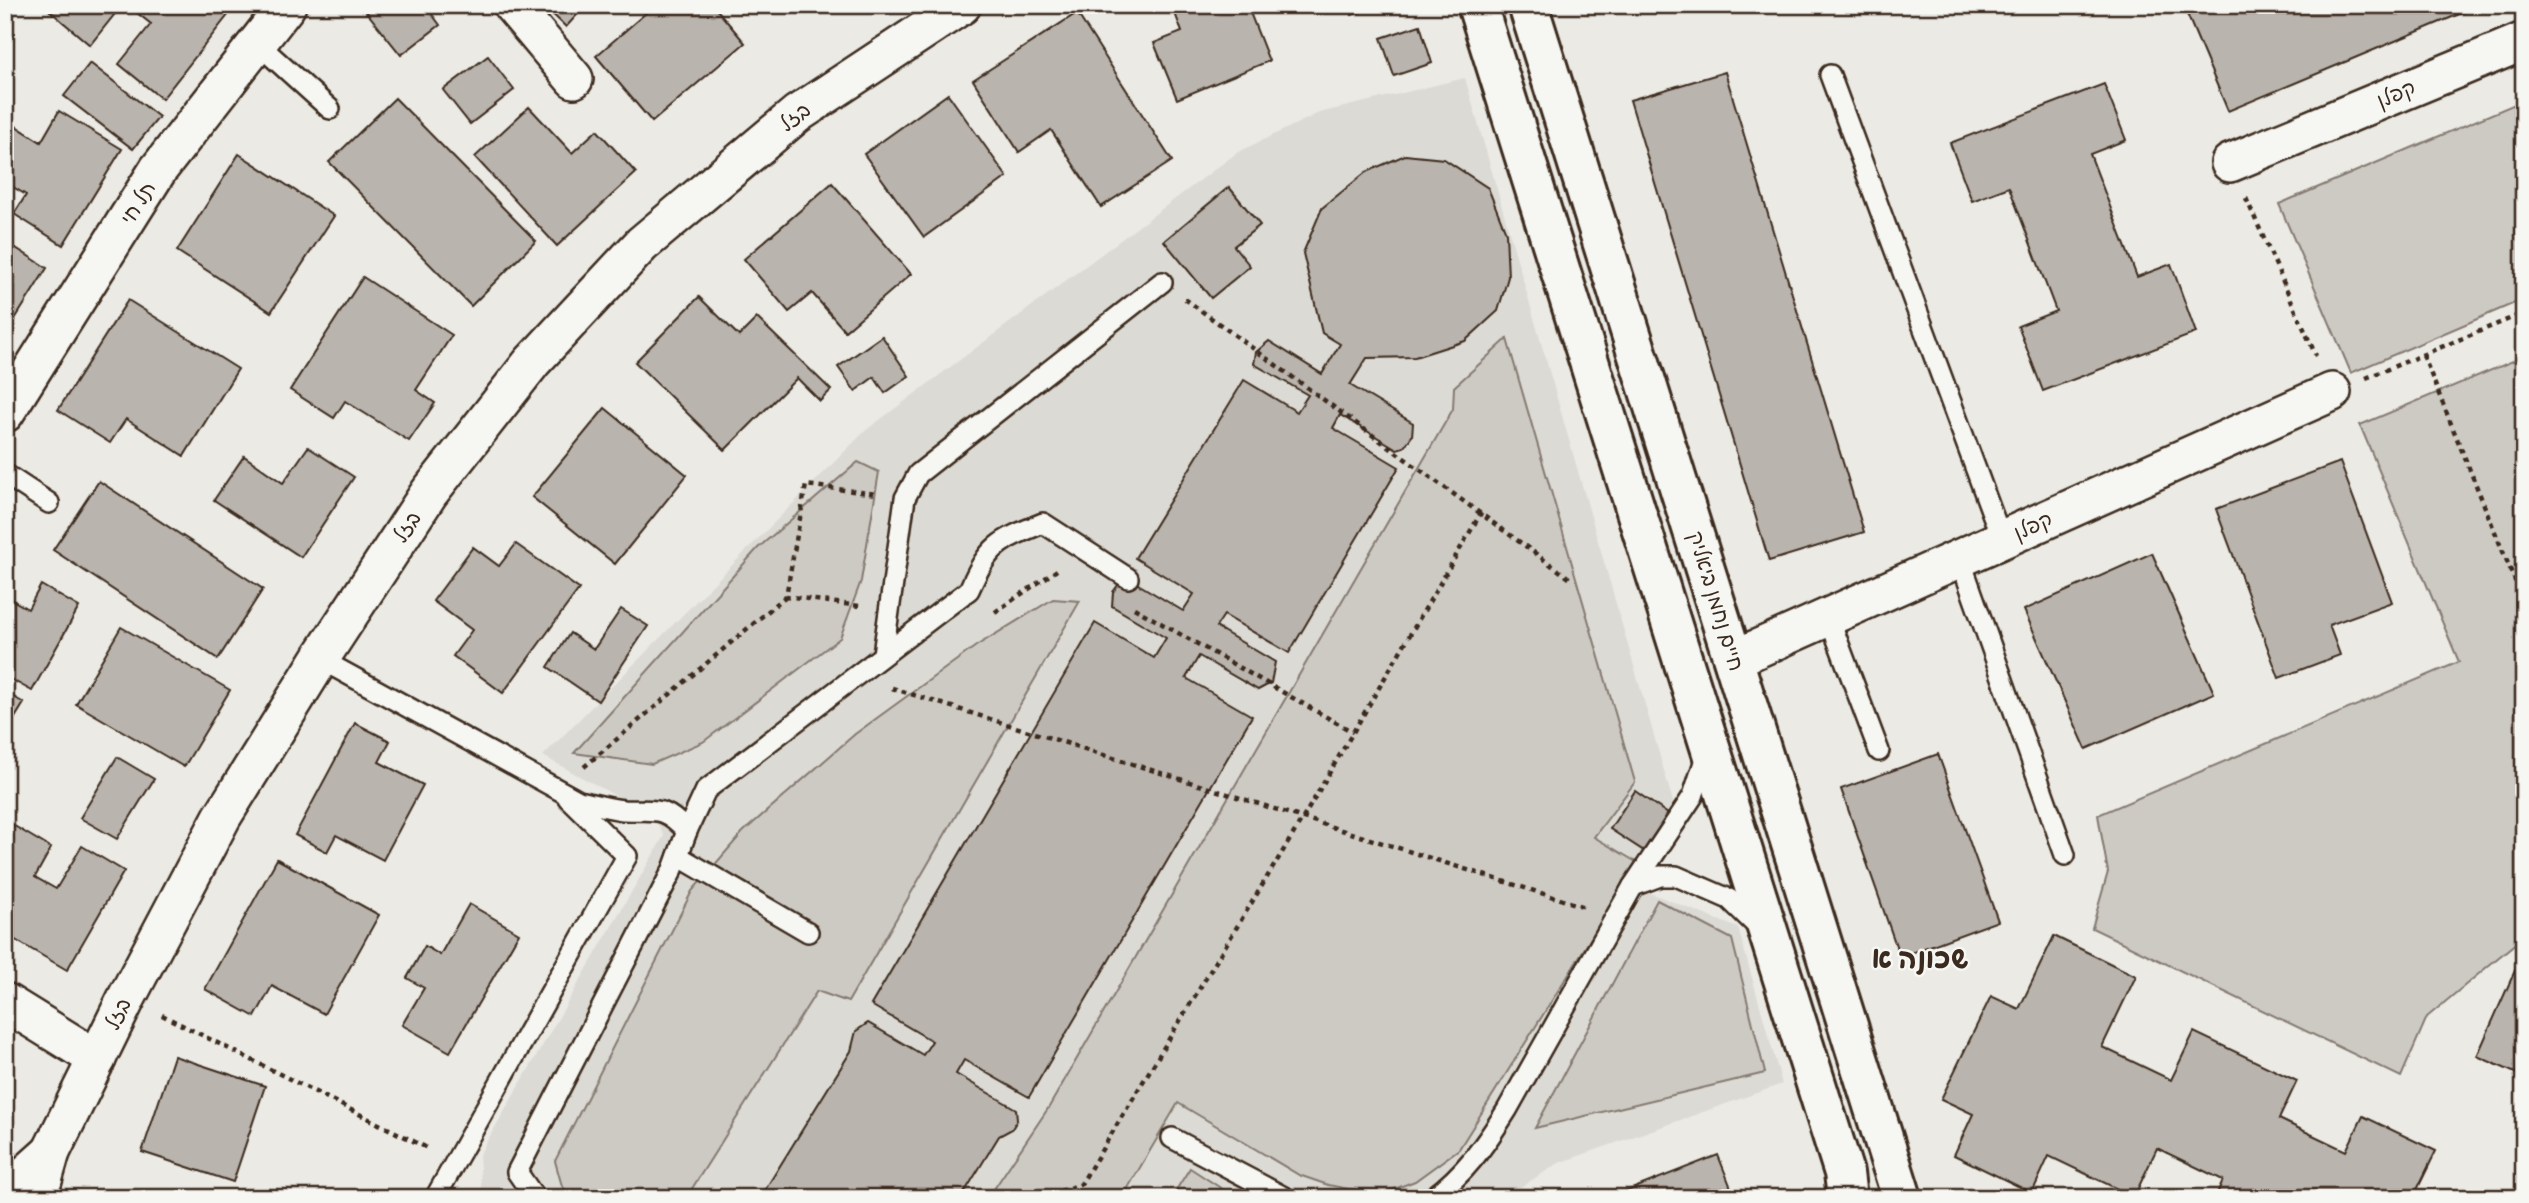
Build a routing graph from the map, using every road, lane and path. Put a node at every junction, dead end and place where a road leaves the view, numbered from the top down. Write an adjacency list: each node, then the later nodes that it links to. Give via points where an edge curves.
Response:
1 (287, 5): 7 (street, תל חי)
2 (512, 5): 9 (street)
3 (962, 5): 33 (street, בזל, via 797,114 642,244 532,362 429,493)
4 (1477, 5): 37 (street)
5 (1528, 5): 34 (street, חיים נחמן ביאליק)
6 (2524, 41): 11 (street, קפלן)
7 (256, 42): 10 (lane); 16 (street, תל חי, via 158,170)
8 (1830, 75): 21 (lane)
9 (574, 79)
10 (330, 109)
11 (2230, 163): 15 (path)
12 (1162, 282): 18 (lane, via 918,474); 20 (path)
13 (2524, 313): 14 (path)
14 (2423, 355): 15 (path); 28 (path)
15 (2332, 392): 21 (street, קפלן)
16 (5, 413)
17 (5, 474): 19 (lane)
18 (905, 498): 26 (path, via 806,485); 29 (lane)
19 (49, 503)
20 (1481, 513): 25 (path); 36 (path)
21 (2002, 540): 22 (street, קפלן)
22 (1960, 559): 30 (street, קפלן); 42 (lane)
23 (1061, 567): 31 (path)
24 (1128, 578): 32 (lane, via 1043,523 1006,538 984,557 969,590)
25 (1573, 580)
26 (786, 596): 29 (path); 39 (path, via 594,756)
27 (1122, 601): 36 (path)
28 (2524, 603)
29 (888, 610): 32 (lane)
30 (1829, 618): 34 (street, קפלן); 38 (lane)
31 (984, 619)
32 (883, 654): 41 (lane, via 706,790)
33 (320, 659): 39 (lane); 48 (street, בזל, via 222,817)
34 (1734, 659): 62 (street, חיים נחמן ביאליק)
35 (897, 678): 40 (path, via 886,686)
36 (1353, 732): 40 (path)
37 (1709, 746): 44 (lane, via 1693,796); 47 (street)
38 (1879, 751)
39 (561, 792): 41 (lane, via 579,801 623,810 654,808 672,814); 53 (lane, via 627,856)
40 (1303, 818): 45 (path); 58 (path, via 1080,1184)
41 (687, 831): 43 (lane)
42 (2065, 855)
43 (678, 856): 46 (lane); 57 (lane, via 517,1172)
44 (1633, 886): 45 (lane); 47 (lane, via 1660,876 1676,876 1730,899)
45 (1616, 917): 60 (lane, via 1485,1146 1457,1179)
46 (808, 932)
47 (1771, 939): 61 (street, via 1844,1173)
48 (127, 997): 50 (street, בזל); 53 (path)
49 (5, 1002): 50 (street)
50 (97, 1059): 52 (street, בזל)
51 (1172, 1138): 59 (lane)
52 (51, 1152): 54 (street); 55 (street, בזל)
53 (455, 1162): 56 (lane)
54 (5, 1194)
55 (38, 1198)
56 (435, 1198)
57 (535, 1198)
58 (1041, 1198)
59 (1286, 1198)
60 (1432, 1198)
61 (1847, 1198)
62 (1902, 1198)

